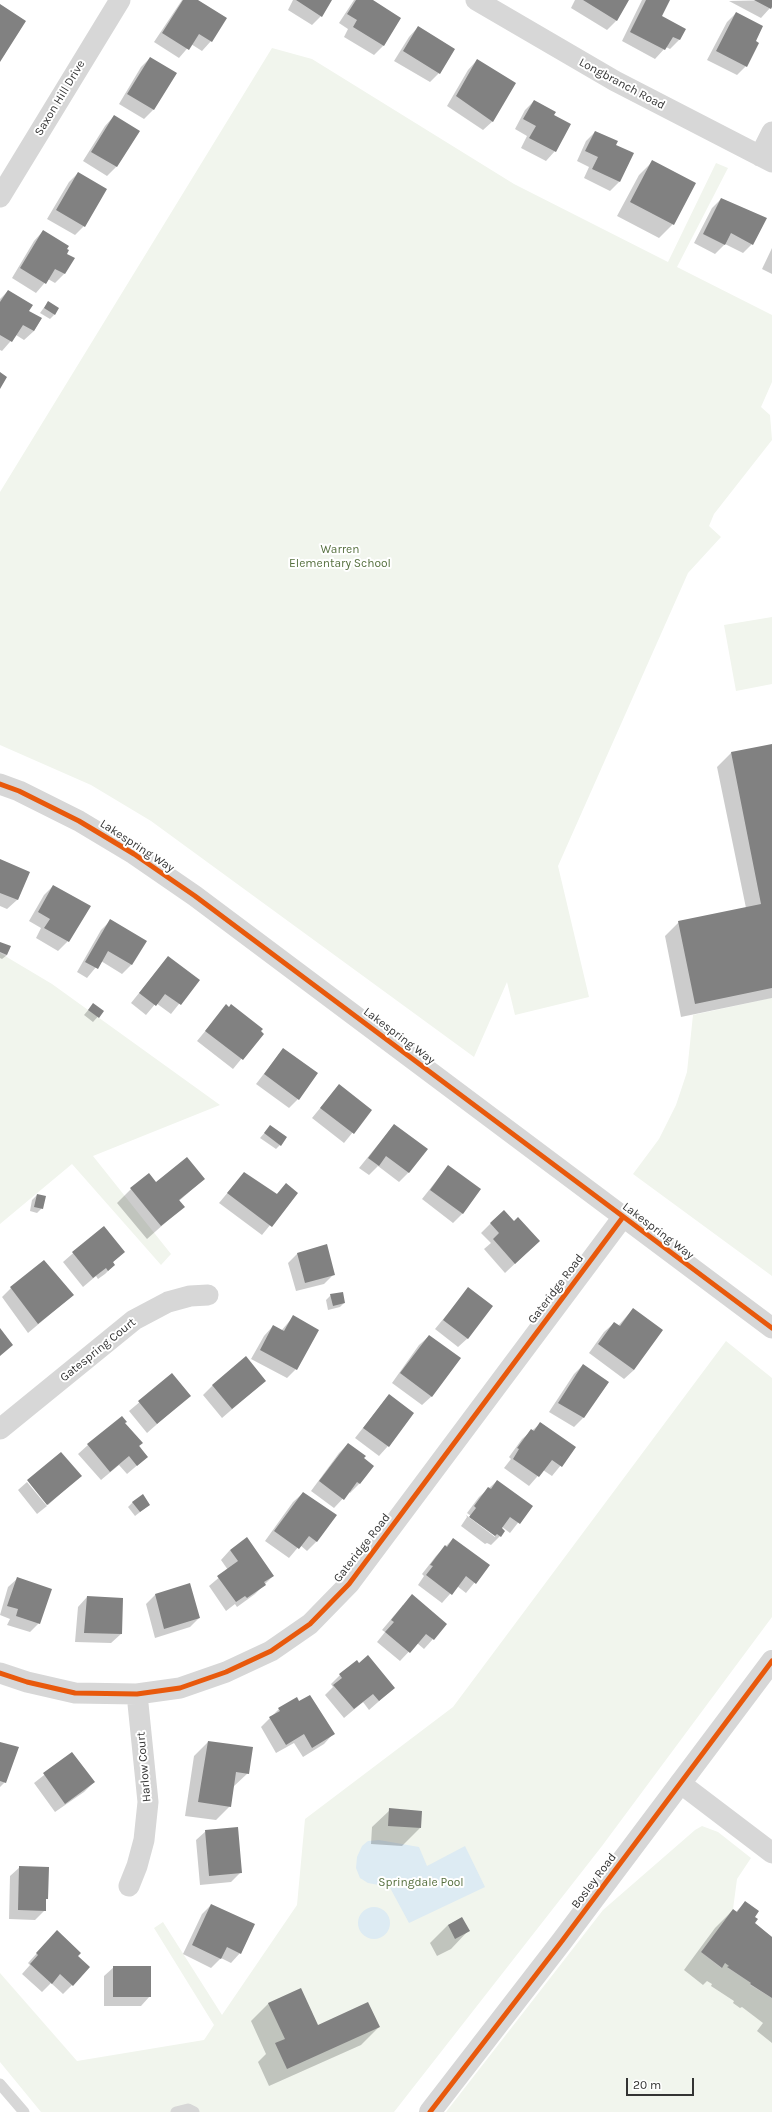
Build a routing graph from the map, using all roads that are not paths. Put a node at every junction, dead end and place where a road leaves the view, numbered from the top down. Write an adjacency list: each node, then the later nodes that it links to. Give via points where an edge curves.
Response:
1 (120, 0): 5 (street, Saxon Hill Drive)
2 (476, 0): 4 (street, Longbranch Road, via 615,81)
3 (772, 132): 4 (street)
4 (766, 159)
5 (0, 197)
6 (0, 784): 7 (street, Lakespring Way, via 79,821 134,854 220,914)
7 (623, 1217): 9 (street, Lakespring Way); 13 (street, Gateridge Road, via 349,1584 310,1624 271,1651 226,1672 180,1688)
8 (208, 1295): 10 (street, Gatespring Court, via 190,1296 168,1302 134,1320)
9 (772, 1328)
10 (0, 1429)
11 (772, 1661): 14 (street, Bosley Road)
12 (0, 1673): 13 (street, Gateridge Road, via 75,1693)
13 (137, 1694): 16 (street, Harlow Court, via 148,1802 144,1840)
14 (680, 1783): 15 (street); 21 (street, Bosley Road)
15 (772, 1853)
16 (128, 1886)
17 (0, 2084): 18 (lane)
18 (24, 2112)
19 (176, 2112): 20 (lane, via 188,2109)
20 (194, 2112)
21 (430, 2112)

